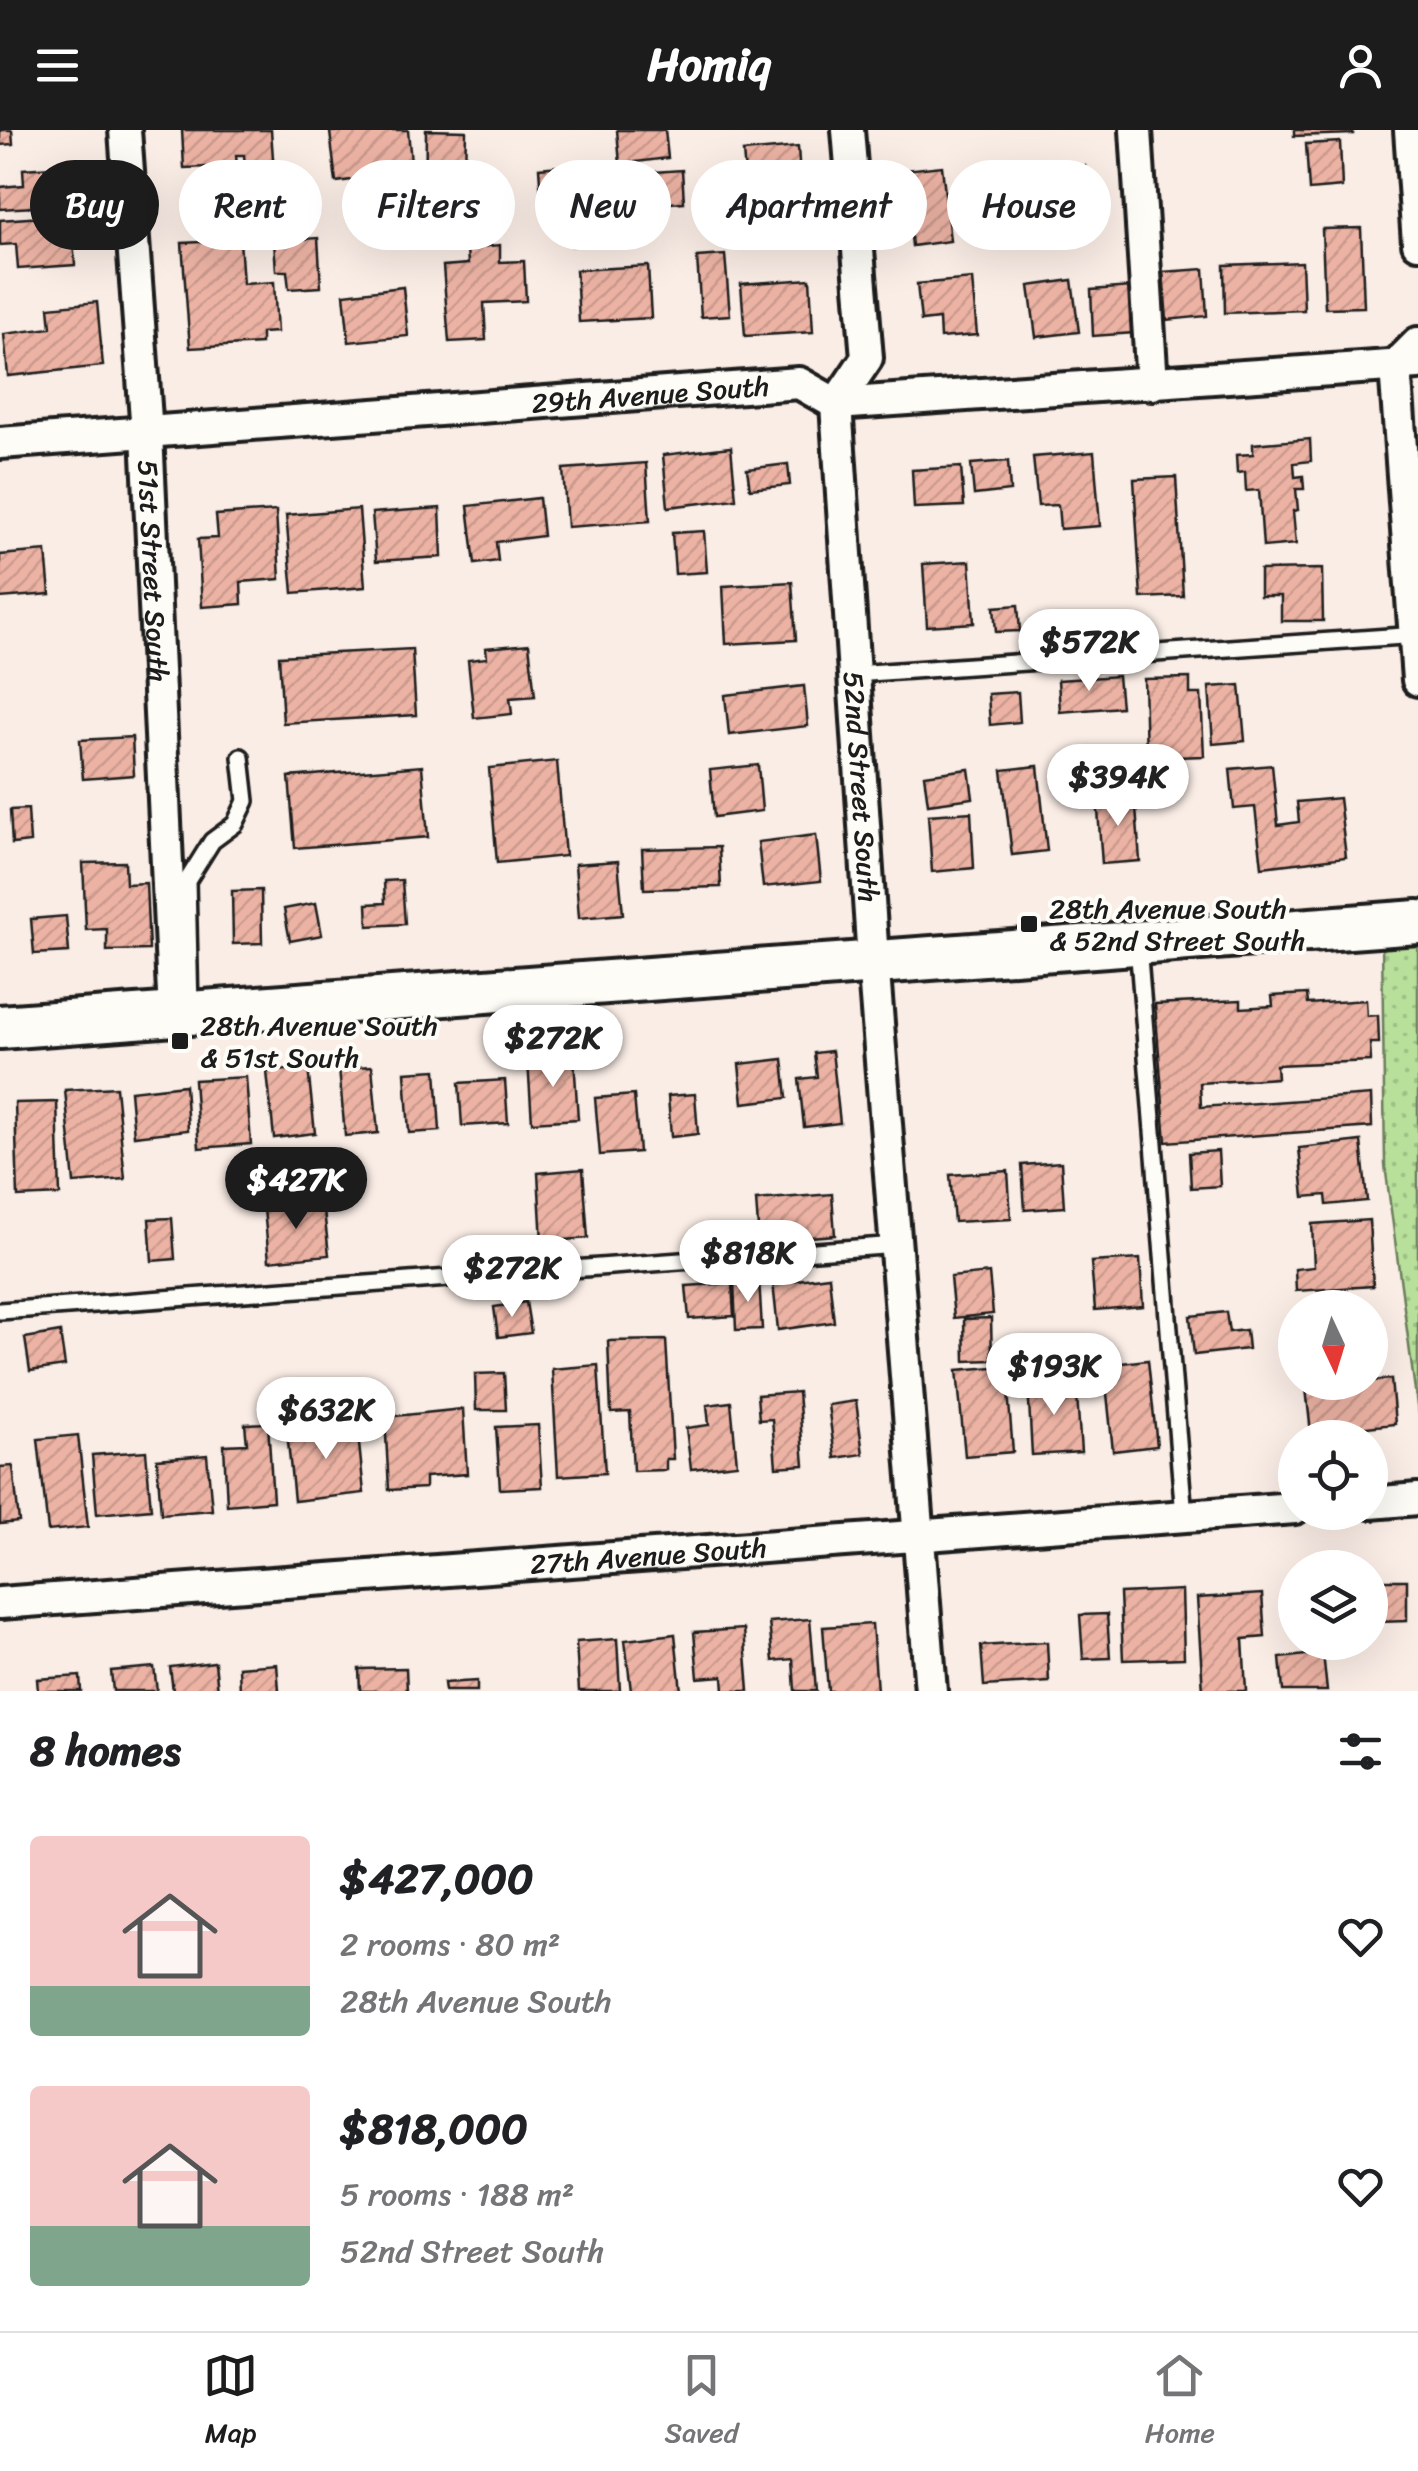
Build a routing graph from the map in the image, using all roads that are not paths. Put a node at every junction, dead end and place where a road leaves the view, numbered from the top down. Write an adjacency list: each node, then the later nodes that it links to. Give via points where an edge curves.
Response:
1 (125, 130): 10 (street, 51st Street South)
2 (848, 130): 9 (street, via 867,358)
3 (1136, 130): 8 (street)
4 (1410, 130): 5 (street)
5 (1418, 242)
6 (1418, 342): 7 (street)
7 (1406, 365): 8 (street, 29th Avenue South); 12 (street)
8 (1152, 384): 9 (street, 29th Avenue South)
9 (836, 404): 10 (street, 29th Avenue South, via 799,383); 13 (street, 52nd Street South)
10 (147, 432): 11 (street, 29th Avenue South); 19 (street, 51st Street South)
11 (0, 443)
12 (1416, 635): 13 (lane); 14 (street)
13 (854, 674): 18 (street, 52nd Street South)
14 (1418, 680)
15 (242, 757): 19 (lane, via 246,801 236,824 212,841 187,881)
16 (1418, 922): 17 (street)
17 (1138, 941): 18 (street); 26 (lane)
18 (873, 960): 19 (street); 21 (street, 52nd Street South)
19 (182, 1015): 20 (street)
20 (0, 1027)
21 (896, 1244): 22 (lane); 27 (street, 52nd Street South)
22 (0, 1311)
23 (1418, 1499): 24 (street)
24 (1388, 1501)
25 (1278, 1509): 26 (street, 27th Avenue South)
26 (1184, 1516): 27 (street, 27th Avenue South)
27 (920, 1534): 28 (street, 27th Avenue South); 29 (street, 52nd Street South)
28 (0, 1603)
29 (931, 1691)

